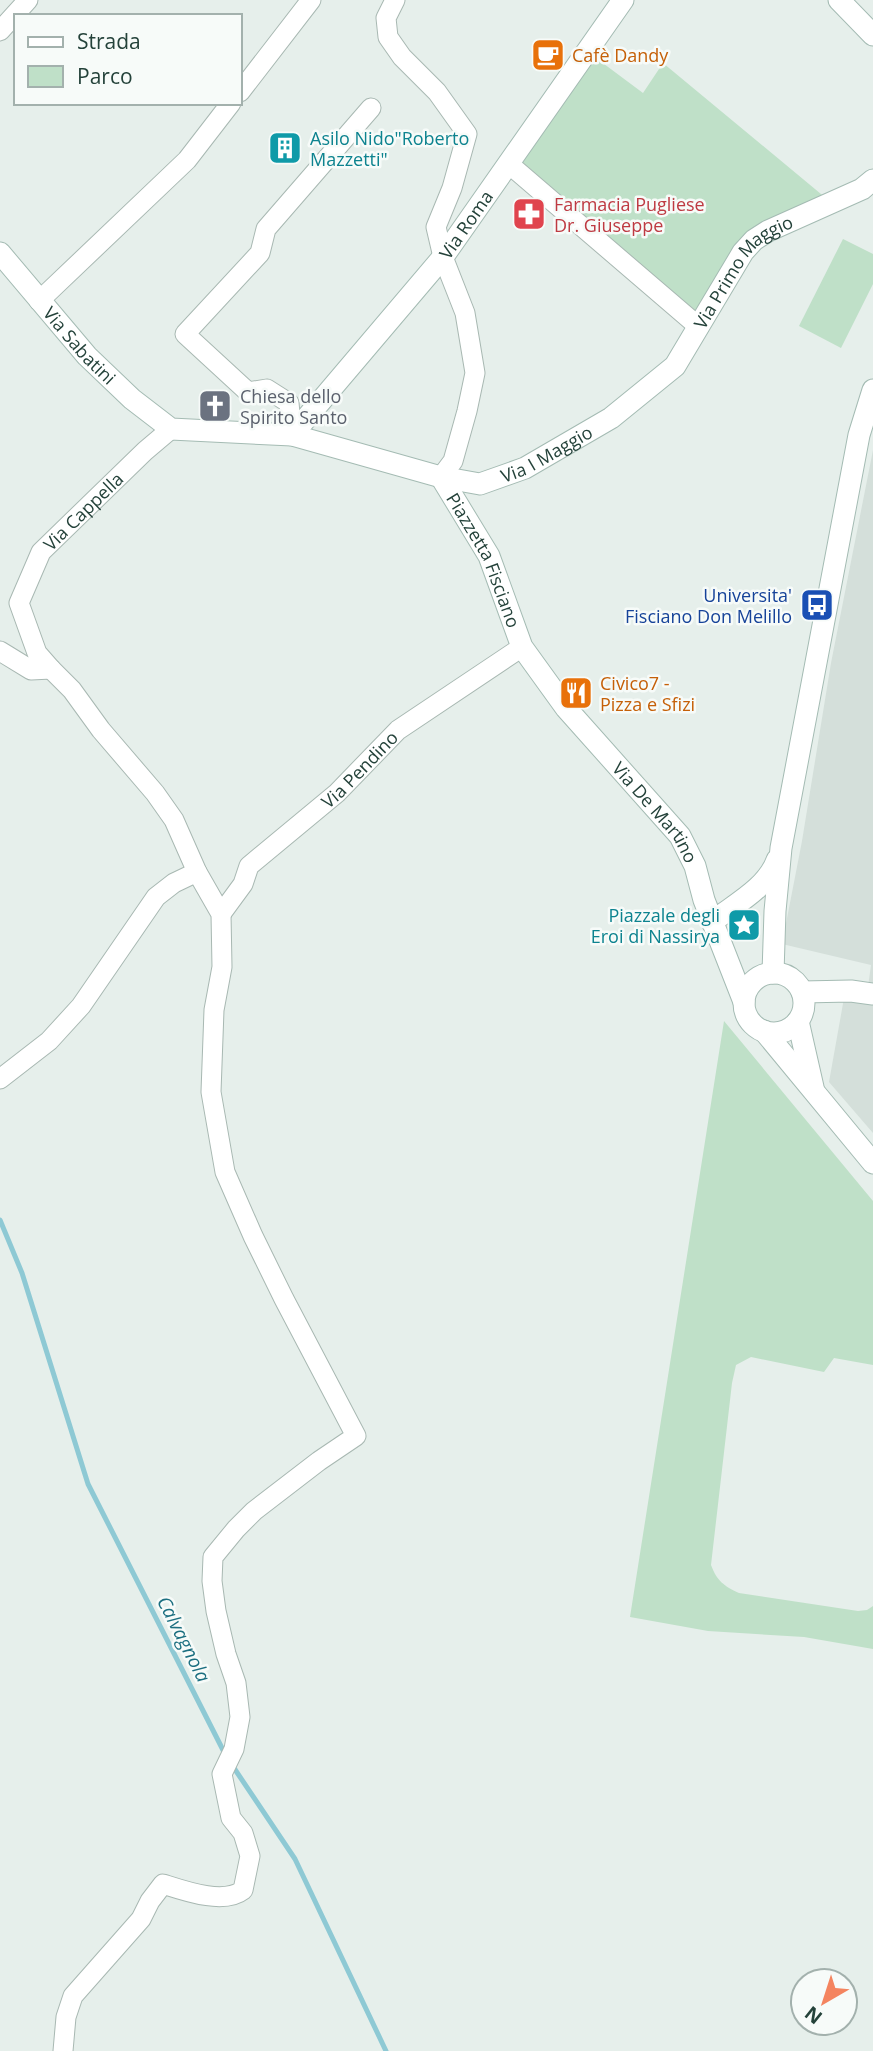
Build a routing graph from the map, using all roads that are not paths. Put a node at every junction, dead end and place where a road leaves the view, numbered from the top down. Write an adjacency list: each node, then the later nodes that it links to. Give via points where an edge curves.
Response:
1 (28, 0): 6 (street)
2 (311, 0): 10 (street)
3 (395, 0): 16 (street, via 386,18 388,37 467,134 436,227)
4 (839, 0): 9 (street)
5 (620, 1): 13 (street, Via Roma)
6 (15, 14)
7 (14, 16): 8 (street)
8 (0, 31)
9 (873, 35)
10 (242, 89)
11 (229, 105): 17 (street, via 187,160)
12 (371, 108): 22 (street, via 266,229 260,253 185,334 248,392 267,389 289,403)
13 (509, 164): 16 (street, Via Roma); 18 (street)
14 (873, 180): 18 (street, Via Primo Maggio, via 754,240)
15 (0, 253): 17 (street, Via Sabatini)
16 (443, 257): 22 (street, Via Roma); 23 (street, via 465,313 475,373 453,461)
17 (39, 301): 21 (street, Via Sabatini, via 87,356)
18 (699, 327): 20 (street, Via Primo Maggio, via 676,366)
19 (873, 390): 27 (street, via 859,435)
20 (641, 394): 23 (street, Via I Maggio, via 611,418 525,468 480,484)
21 (171, 429): 22 (street); 26 (street, Via Cappella, via 41,552 19,603 37,653)
22 (300, 437): 23 (street)
23 (441, 477): 24 (street, Piazzetta Fisciano, via 489,556)
24 (522, 647): 29 (street, Via Pendino, via 398,730 337,793 249,866 243,884); 30 (street, Via De Martino, via 566,708 680,836 695,866)
25 (0, 651): 26 (street, via 31,670)
26 (51, 669): 28 (street, Via Cappella, via 155,793 174,820)
27 (781, 848): 30 (street, via 764,882); 31 (street)
28 (197, 872): 29 (street, Via Cappella); 37 (street, via 156,897 81,1006 49,1041)
29 (221, 914): 40 (street, via 222,967 214,1010 211,1092 225,1172 279,1289 356,1436 254,1511 213,1557 216,1611 240,1717 234,1749 222,1774 231,1818 243,1833 250,1856 243,1890 235,1896 206,1895 163,1884 141,1919 73,1996)
30 (712, 922): 34 (street, Via De Martino)
31 (773, 973): 32 (street, via 790,978); 34 (street, via 750,985)
32 (802, 992): 33 (street); 35 (street, via 804,1008)
33 (873, 994)
34 (744, 1002): 36 (street, via 750,1020)
35 (798, 1021): 36 (street, via 783,1031); 38 (street)
36 (764, 1031): 38 (street)
37 (0, 1079)
38 (813, 1090): 39 (street)
39 (873, 1163)
40 (63, 2051)

